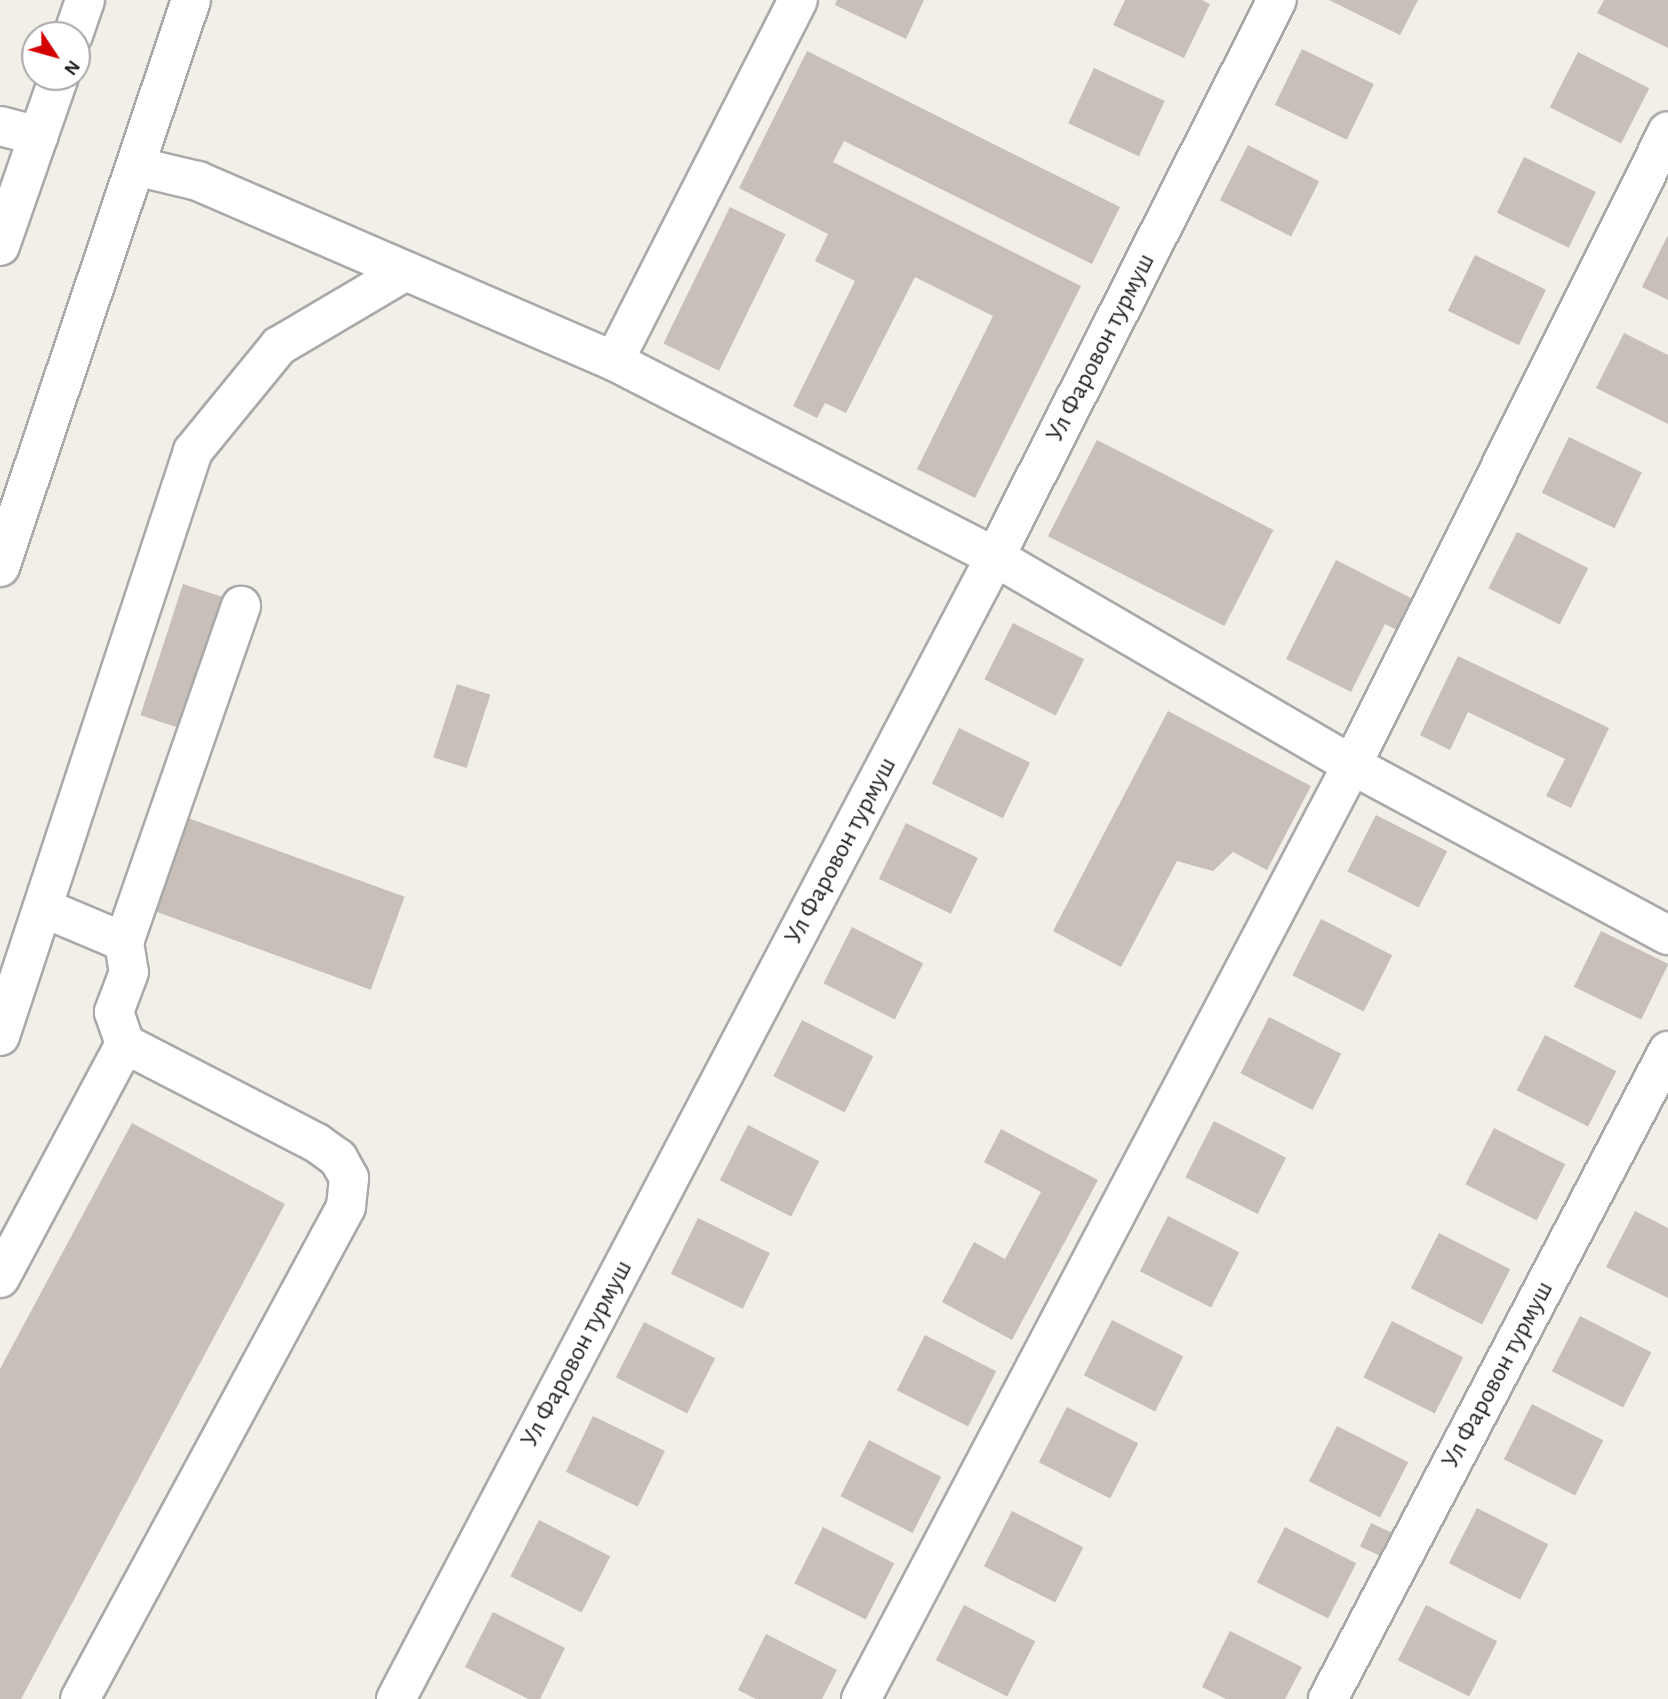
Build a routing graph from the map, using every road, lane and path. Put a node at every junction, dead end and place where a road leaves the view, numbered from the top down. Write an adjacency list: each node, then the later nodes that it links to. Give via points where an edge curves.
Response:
1 (85, 0): 5 (street)
2 (191, 0): 10 (street)
3 (798, 0): 13 (street)
4 (1277, 0): 14 (street, Ул Фаровон турмуш)
5 (78, 21)
6 (54, 91): 9 (street)
7 (0, 125): 9 (street)
8 (1668, 131): 17 (street)
9 (39, 136): 11 (street)
10 (139, 167): 12 (street, via 198,181); 15 (street)
11 (0, 246)
12 (406, 271): 13 (street); 18 (street, via 279,346 193,451)
13 (614, 361): 14 (street)
14 (995, 557): 17 (street); 26 (street, Ул Фаровон турмуш)
15 (0, 567)
16 (241, 606): 20 (street)
17 (1352, 765): 19 (street); 27 (street)
18 (46, 909): 20 (street); 21 (street)
19 (1668, 935)
20 (124, 942): 22 (street, via 129,972 114,1012)
21 (0, 1036)
22 (125, 1044): 24 (street); 25 (street, via 317,1143 338,1158 349,1178 346,1208)
23 (1668, 1051): 28 (street, Ул Фаровон турмуш)
24 (0, 1278)
25 (80, 1699)
26 (396, 1699)
27 (861, 1699)
28 (1328, 1699)

